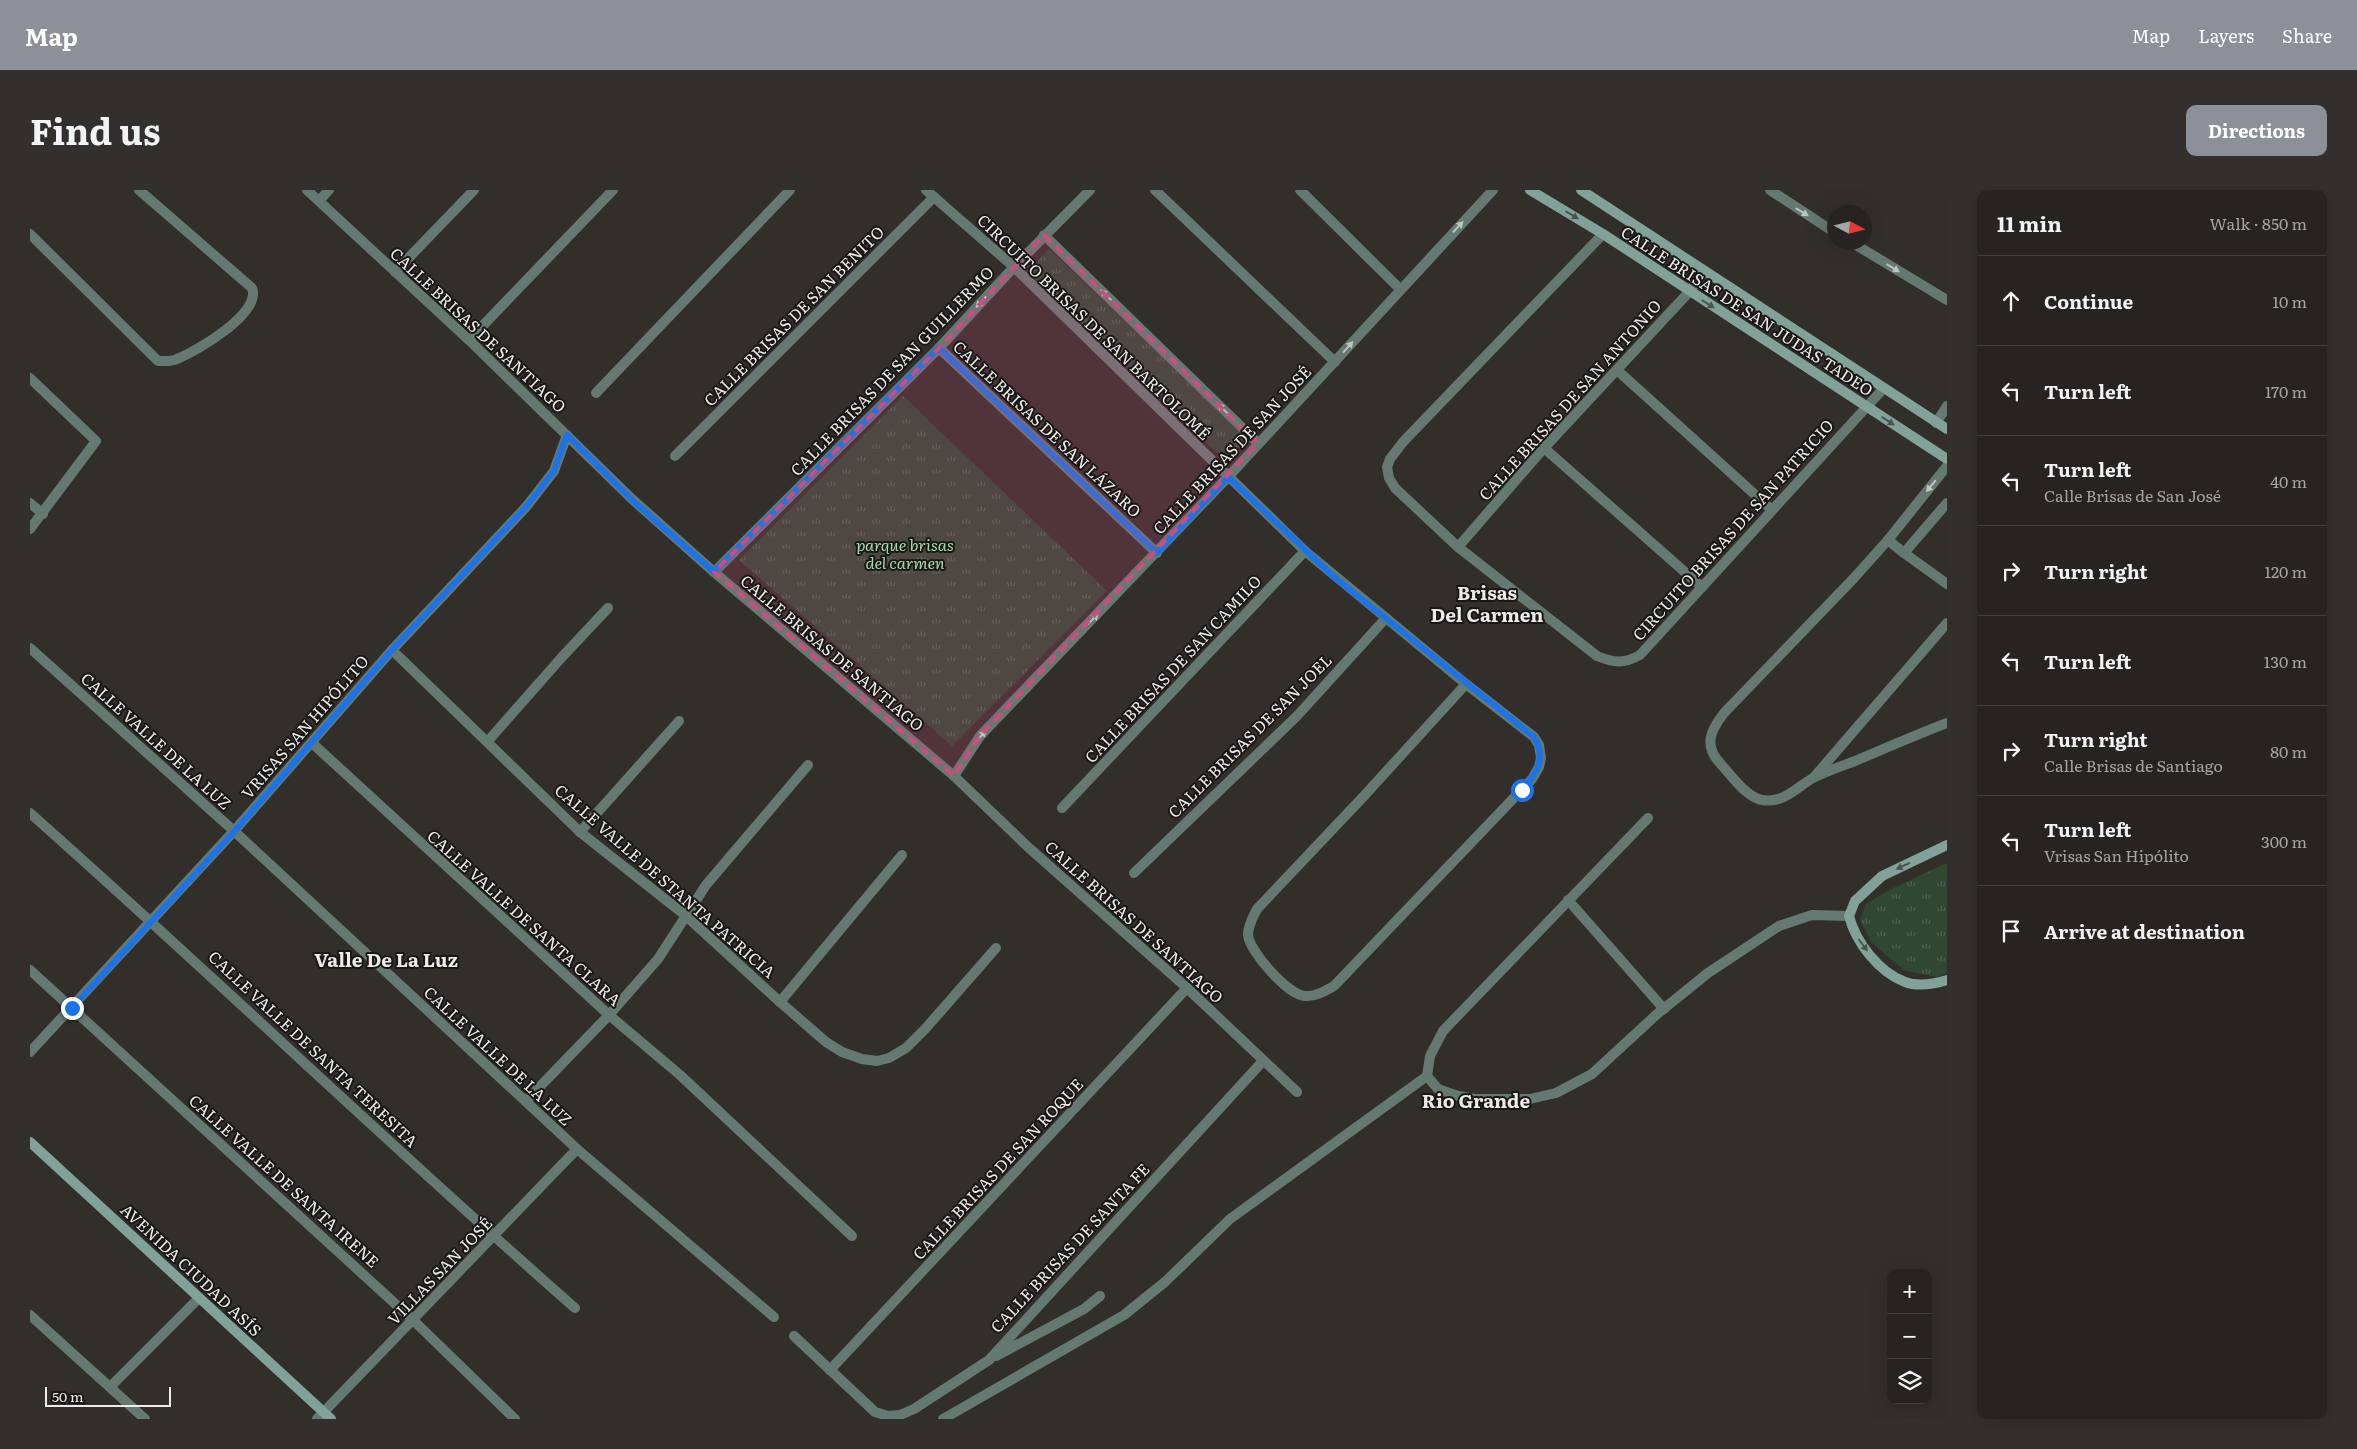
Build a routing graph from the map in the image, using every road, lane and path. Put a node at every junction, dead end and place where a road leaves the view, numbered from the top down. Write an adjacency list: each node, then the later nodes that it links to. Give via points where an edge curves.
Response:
1 (138, 190): 17 (street, via 252,288 252,305 231,326 176,360 158,361)
2 (307, 190): 15 (street, CALLE BRISAS DE SANTIAGO)
3 (329, 190): 15 (street)
4 (474, 190): 22 (street)
5 (613, 190): 27 (street)
6 (790, 190): 33 (street)
7 (1090, 190): 19 (street, CALLE BRISAS DE SAN GUILLERMO)
8 (1155, 190): 29 (street)
9 (1300, 190): 24 (street)
10 (1492, 190): 24 (street, CALLE BRISAS DE SAN JOSÉ, one-way to 10)
11 (1530, 190): 18 (street, CALLE BRISAS DE SAN JUDAS TADEO, one-way to 18)
12 (1581, 190): 23 (street, CALLE BRISAS DE SAN JUDAS TADEO)
13 (1770, 190): 16 (street, one-way to 16)
14 (930, 194): 21 (street, CIRCUITO BRISAS DE SAN BARTOLOMÉ); 41 (street, CALLE BRISAS DE SAN BENITO)
15 (319, 201): 22 (street, CALLE BRISAS DE SANTIAGO)
16 (1827, 227)
17 (30, 234)
18 (1602, 234): 25 (street, CALLE BRISAS DE SAN JUDAS TADEO); 51 (street, CIRCUITO BRISAS DE SAN PATRICIO, via 1390,459 1387,472 1395,488)
19 (1044, 235): 21 (street, CALLE BRISAS DE SAN GUILLERMO); 39 (street, one-way to 19)
20 (1864, 250): 26 (street, one-way to 26)
21 (1014, 267): 28 (street, CALLE BRISAS DE SAN GUILLERMO, one-way to 28); 44 (street, CIRCUITO BRISAS DE SAN BARTOLOMÉ)
22 (395, 272): 27 (street, CALLE BRISAS DE SANTIAGO)
23 (1704, 272): 25 (street, CALLE BRISAS DE SAN ANTONIO); 32 (street, CALLE BRISAS DE SAN JUDAS TADEO)
24 (1400, 289): 29 (street, CALLE BRISAS DE SAN JOSÉ, one-way to 24)
25 (1689, 292): 30 (street, CALLE BRISAS DE SAN ANTONIO); 35 (street, CALLE BRISAS DE SAN JUDAS TADEO, one-way to 35)
26 (1947, 300)
27 (469, 340): 38 (street, CALLE BRISAS DE SANTIAGO)
28 (939, 348): 53 (street, CALLE BRISAS DE SAN LÁZARO); 55 (street, CALLE BRISAS DE SAN GUILLERMO)
29 (1335, 362): 39 (street, CALLE BRISAS DE SAN JOSÉ)
30 (1617, 370): 40 (street, CALLE BRISAS DE SAN ANTONIO); 47 (street)
31 (30, 378): 48 (street, via 96,441)
32 (1882, 389): 35 (street, CIRCUITO BRISAS DE SAN PATRICIO); 36 (street, CALLE BRISAS DE SAN JUDAS TADEO)
33 (596, 393)
34 (1947, 406): 36 (street)
35 (1866, 407): 42 (street, CALLE BRISAS DE SAN JUDAS TADEO, one-way to 42); 47 (street, CIRCUITO BRISAS DE SAN PATRICIO)
36 (1936, 423): 37 (street, CALLE BRISAS DE SAN JUDAS TADEO)
37 (1947, 429)
38 (567, 435): 55 (street, CALLE BRISAS DE SANTIAGO, via 632,500); 62 (street, VRISAS SAN HIPÓLITO, via 554,471 544,485)
39 (1258, 443): 44 (street, CALLE BRISAS DE SAN JOSÉ)
40 (1544, 448): 51 (street, CALLE BRISAS DE SAN ANTONIO); 57 (street)
41 (675, 456)
42 (1947, 459)
43 (1947, 466): 50 (street, one-way to 50)
44 (1228, 477): 52 (street, CIRCUITO BRISAS DE SAN BARTOLOMÉ); 53 (street, CALLE BRISAS DE SAN JOSÉ)
45 (30, 503): 48 (street)
46 (1947, 503): 54 (street)
47 (1772, 510): 57 (street, CIRCUITO BRISAS DE SAN PATRICIO)
48 (43, 514): 49 (street)
49 (30, 529)
50 (1888, 540): 54 (street); 70 (street, via 1713,728 1709,741 1714,757 1755,798 1778,799)
51 (1458, 547): 57 (street, CIRCUITO BRISAS DE SAN PATRICIO, via 1597,656 1617,663 1640,655)
52 (1305, 552): 59 (street, CIRCUITO BRISAS DE SAN BARTOLOMÉ); 71 (street, CALLE BRISAS DE SAN CAMILO)
53 (1157, 553): 69 (street, CALLE BRISAS DE SAN JOSÉ, one-way to 53, via 980,736)
54 (1904, 553): 56 (street)
55 (714, 572): 69 (street, CALLE BRISAS DE SANTIAGO)
56 (1947, 584)
57 (1702, 587)
58 (608, 608): 66 (street)
59 (1386, 618): 63 (street, CIRCUITO BRISAS DE SAN BARTOLOMÉ); 78 (street, CALLE BRISAS DE SAN JOEL, via 1297,716)
60 (1947, 623): 70 (street)
61 (30, 648): 74 (street, CALLE VALLE DE LA LUZ)
62 (392, 650): 66 (street, CALLE VALLE DE STANTA PATRICIA); 67 (street, VRISAS SAN HIPÓLITO)
63 (1466, 684): 63 (street, CIRCUITO BRISAS DE SAN BARTOLOMÉ, via 1534,737 1539,745 1539,768 1522,790 1334,986 1319,994 1305,996 1287,988 1255,950 1248,936 1257,909)
64 (679, 721): 75 (street)
65 (1947, 723): 70 (street)
66 (488, 741): 75 (street, CALLE VALLE DE STANTA PATRICIA)
67 (312, 743): 74 (street, VRISAS SAN HIPÓLITO); 90 (street, CALLE VALLE DE SANTA CLARA)
68 (808, 765): 80 (street, via 706,885)
69 (954, 776): 86 (street, CALLE BRISAS DE SANTIAGO, via 1028,847)
70 (1812, 778)
71 (1062, 808)
72 (30, 813): 82 (street, CALLE VALLE DE SANTA TERESITA)
73 (1648, 818): 79 (street)
74 (234, 832): 82 (street, VRISAS SAN HIPÓLITO); 95 (street, CALLE VALLE DE LA LUZ)
75 (580, 832): 80 (street, CALLE VALLE DE STANTA PATRICIA)
76 (1947, 845): 81 (street, one-way to 81, via 1882,876 1855,901)
77 (902, 855): 87 (street)
78 (1134, 873)
79 (1568, 900): 89 (street); 93 (street, via 1443,1031 1430,1056)
80 (685, 915): 87 (street, CALLE VALLE DE STANTA PATRICIA); 90 (street, via 658,959)
81 (1849, 916): 85 (street, one-way to 85, via 1860,944 1893,976 1906,983 1922,985); 89 (street, via 1812,914 1779,926 1708,973)
82 (151, 921): 88 (street, VRISAS SAN HIPÓLITO); 99 (street, CALLE VALLE DE SANTA TERESITA)
83 (996, 948): 87 (street, CALLE VALLE DE STANTA PATRICIA, via 926,1028 906,1048 889,1058 877,1061 842,1052)
84 (30, 970): 88 (street, CALLE VALLE DE SANTA IRENE)
85 (1947, 980)
86 (1187, 988): 92 (street, CALLE BRISAS DE SANTIAGO); 108 (street, CALLE BRISAS DE SAN ROQUE)
87 (780, 1002)
88 (72, 1008): 91 (street, VRISAS SAN HIPÓLITO); 105 (street, CALLE VALLE DE SANTA IRENE)
89 (1664, 1009): 93 (street, via 1592,1074 1556,1093 1530,1099 1458,1096 1438,1089)
90 (609, 1015): 95 (street); 98 (street, CALLE VALLE DE SANTA CLARA, via 680,1075)
91 (30, 1052)
92 (1263, 1061): 94 (street, CALLE BRISAS DE SANTIAGO); 107 (street, CALLE BRISAS DE SANTA FE)
93 (1427, 1076): 113 (street, via 1230,1219 1165,1282 1124,1315)
94 (1297, 1092)
95 (526, 1101): 97 (street, CALLE VALLE DE LA LUZ)
96 (30, 1142): 101 (street, AVENIDA CIUDAD ASÍS)
97 (577, 1149): 99 (street, VILLAS SAN JOSÉ); 104 (street, CALLE VALLE DE LA LUZ)
98 (852, 1236)
99 (494, 1237): 102 (street, CALLE VALLE DE SANTA TERESITA); 105 (street, VILLAS SAN JOSÉ)
100 (1100, 1296): 107 (street, via 1084,1309)
101 (199, 1298): 109 (street); 110 (street, AVENIDA CIUDAD ASÍS)
102 (575, 1308)
103 (30, 1314): 109 (street)
104 (774, 1317)
105 (413, 1320): 110 (street, VILLAS SAN JOSÉ); 112 (street, CALLE VALLE DE SANTA IRENE)
106 (794, 1336): 108 (street)
107 (989, 1360): 108 (street, CALLE BRISAS DE SANTA FE, via 914,1409 888,1416 875,1412)
108 (830, 1370)
109 (110, 1387): 111 (street)
110 (324, 1417)
111 (145, 1419)
112 (515, 1419)
113 (942, 1419)

